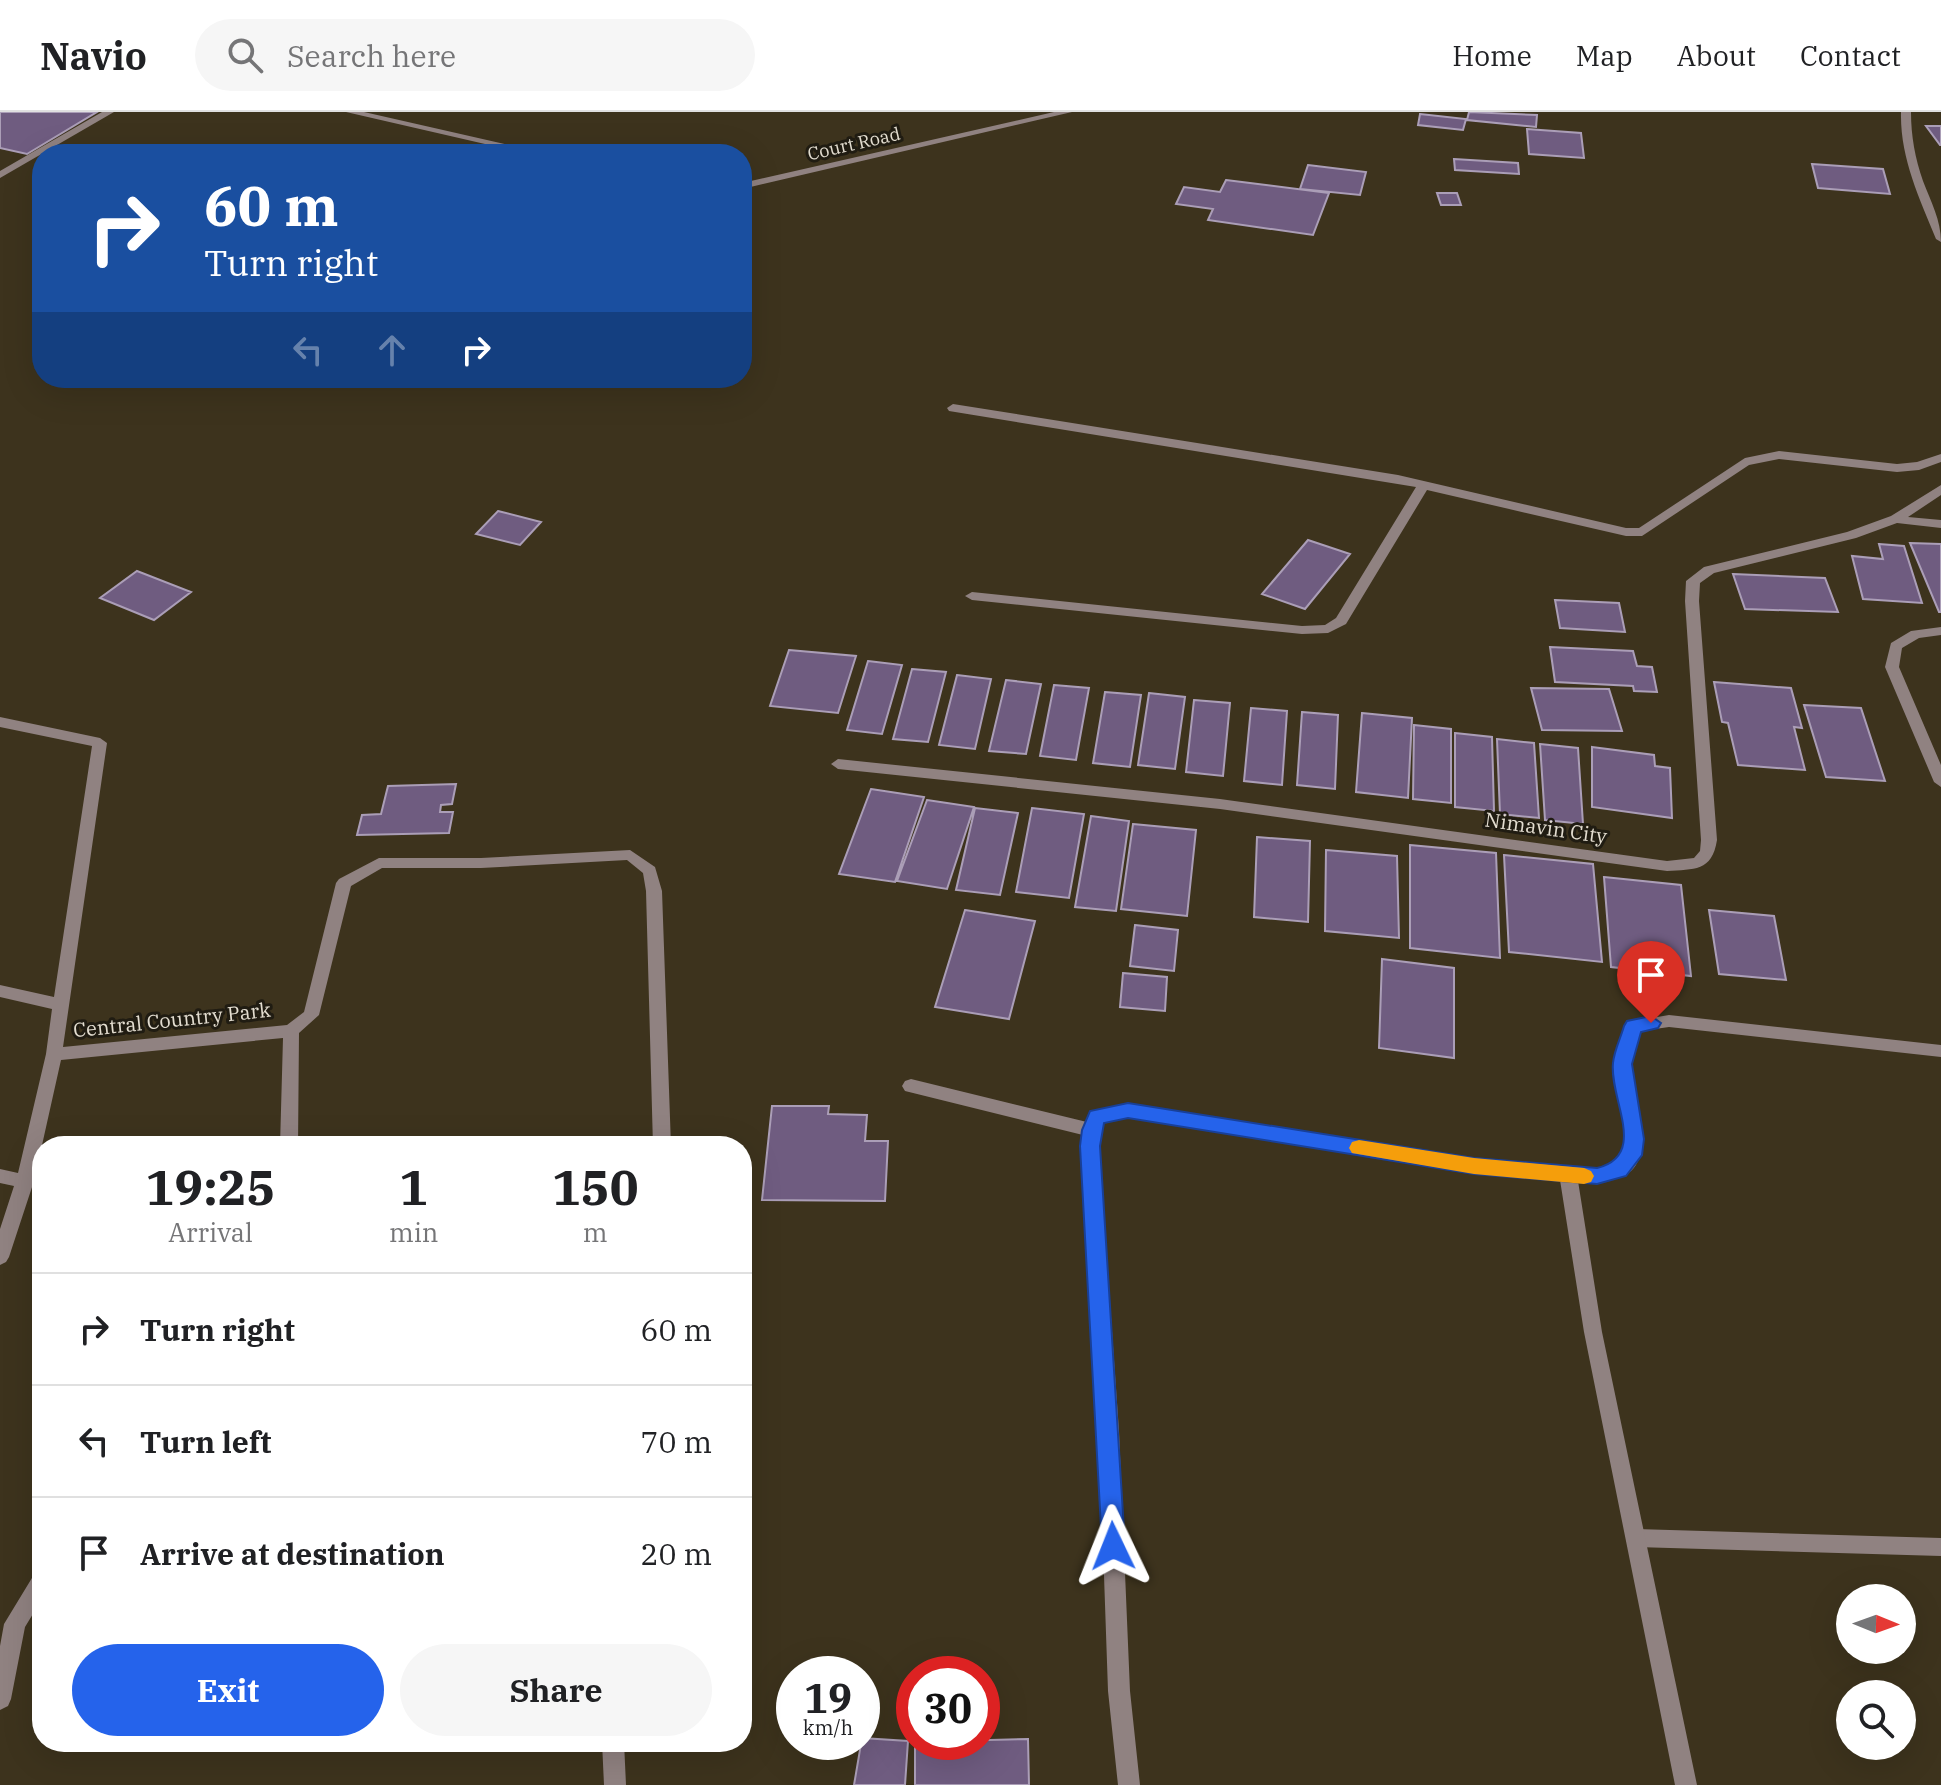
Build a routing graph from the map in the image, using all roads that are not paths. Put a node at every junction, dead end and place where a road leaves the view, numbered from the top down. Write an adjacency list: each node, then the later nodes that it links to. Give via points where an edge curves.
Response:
1 (109, 112): 5 (street)
2 (351, 112): 6 (street)
3 (1067, 112): 9 (street, Court Road)
4 (1906, 112): 10 (street, via 1904,129)
5 (54, 144)
6 (497, 144)
7 (32, 157): 8 (street)
8 (0, 175)
9 (752, 184)
10 (1941, 239)
11 (953, 408): 13 (street)
12 (1941, 458): 13 (street, via 1897,468 1779,455 1745,462 1642,532)
13 (1424, 485): 17 (street, via 1341,621 1328,629)
14 (1941, 489): 15 (street, Nimavin City)
15 (1896, 519): 16 (street); 20 (street, Nimavin City, via 1709,570 1693,581 1709,840 1698,863 1667,866 1220,804)
16 (1941, 524)
17 (972, 596)
18 (1941, 631): 21 (street, via 1916,634 1896,646 1892,667)
19 (0, 722): 23 (street, via 100,743)
20 (838, 764)
21 (1941, 782)
22 (0, 991): 23 (street)
23 (62, 1005): 26 (street)
24 (291, 1031): 26 (street, Central Country Park); 30 (street); 31 (street, Central Country Park, via 311,1015 344,883 379,863 630,855 650,871 654,891)
25 (1941, 1051): 34 (street, via 1669,1021 1634,1026 1622,1064 1632,1155 1619,1171)
26 (54, 1054): 29 (street, Central Country Park)
27 (911, 1086): 28 (street)
28 (1091, 1130): 34 (street, via 1097,1116 1128,1110 1474,1166); 43 (street, via 1119,1691)
29 (35, 1136)
30 (289, 1136)
31 (662, 1136)
32 (32, 1150): 35 (street, Central Country Park)
33 (0, 1176): 35 (street)
34 (1568, 1176): 37 (street, via 1593,1332)
35 (25, 1181): 36 (street, Central Country Park)
36 (0, 1257)
37 (1636, 1538): 38 (street); 44 (street)
38 (1941, 1547)
39 (32, 1596): 40 (street, via 15,1624)
40 (0, 1699)
41 (613, 1752): 42 (street)
42 (615, 1785)
43 (1129, 1785)
44 (1686, 1785)

